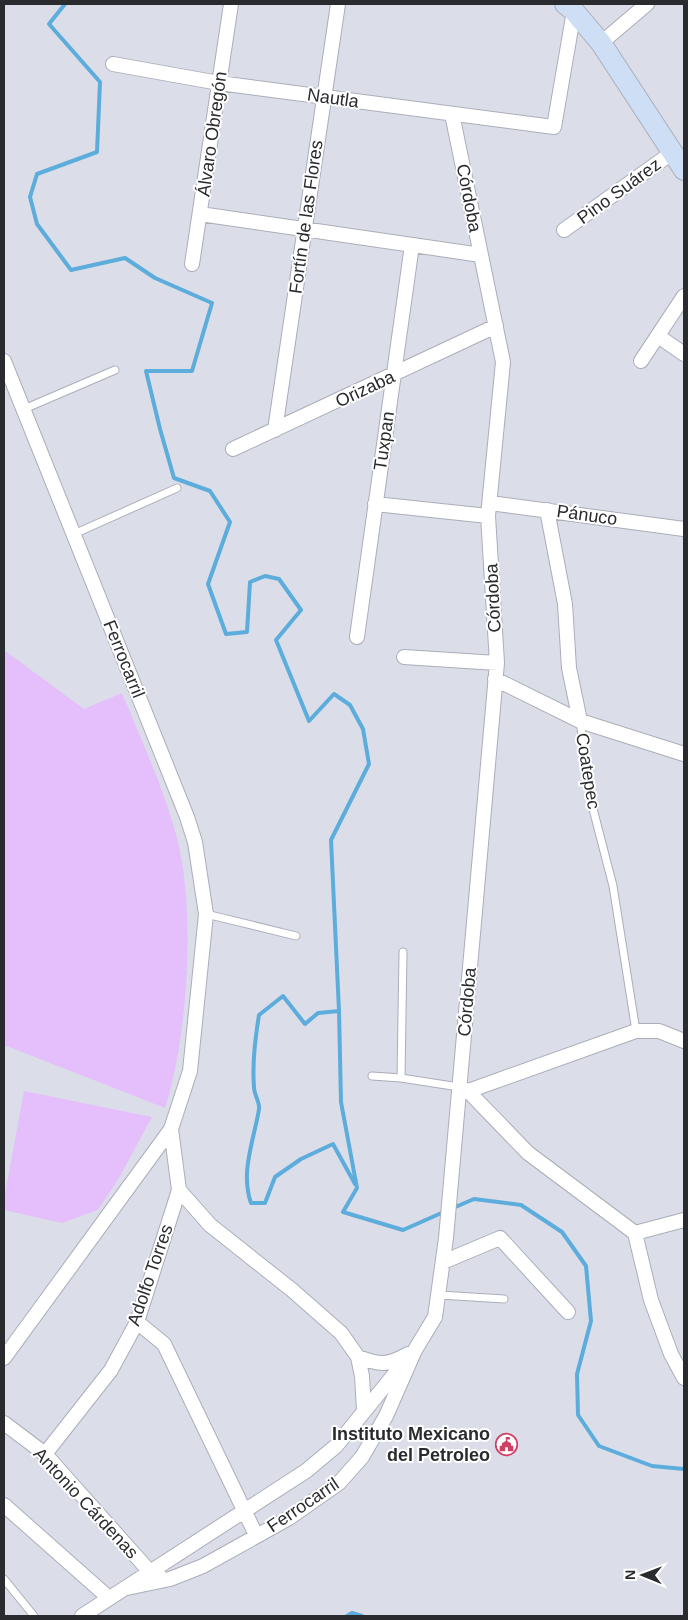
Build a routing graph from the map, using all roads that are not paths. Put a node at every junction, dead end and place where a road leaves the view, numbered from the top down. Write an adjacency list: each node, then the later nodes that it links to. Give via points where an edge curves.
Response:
1 (231, 4): 7 (street, Álvaro Obregón)
2 (338, 4): 8 (street, Fortín de las Flores)
3 (647, 4): 5 (street)
4 (572, 6): 5 (main road); 9 (street, Nautla, via 554,127)
5 (601, 43): 10 (main road)
6 (113, 64): 7 (street, Nautla)
7 (219, 83): 8 (street, Nautla); 12 (street, Álvaro Obregón)
8 (324, 97): 9 (street, Nautla); 13 (street, Fortín de las Flores)
9 (452, 114): 16 (street, Córdoba)
10 (674, 152): 11 (main road); 14 (street, Pino Suárez)
11 (684, 170)
12 (200, 214): 13 (street); 17 (street, Álvaro Obregón)
13 (304, 229): 15 (street); 27 (street, Fortín de las Flores)
14 (564, 230)
15 (412, 245): 16 (street); 25 (street, Tuxpan)
16 (480, 255): 19 (street, Córdoba)
17 (192, 264)
18 (684, 296): 20 (street)
19 (496, 326): 25 (street, Orizaba); 31 (street, Córdoba, via 503,362)
20 (658, 336): 21 (street); 23 (street)
21 (684, 354)
22 (4, 361): 26 (street, Ferrocarril)
23 (642, 361)
24 (115, 370): 26 (lane)
25 (394, 376): 27 (street, Orizaba); 30 (street, Tuxpan)
26 (24, 409): 34 (street, Ferrocarril)
27 (275, 430): 28 (street, Orizaba)
28 (232, 449)
29 (177, 488): 34 (lane)
30 (376, 504): 31 (street, Pánuco); 35 (street, Tuxpan)
31 (489, 509): 32 (street, Pánuco); 37 (street, Córdoba)
32 (547, 510): 33 (street, Pánuco); 39 (street, Coatepec, via 565,604 569,668)
33 (684, 529)
34 (74, 534): 41 (street, Ferrocarril, via 187,816 195,842)
35 (357, 637)
36 (404, 657): 37 (street)
37 (496, 663): 38 (street, Córdoba)
38 (495, 679): 39 (street); 48 (street, Córdoba)
39 (580, 721): 40 (street); 44 (lane, Coatepec, via 592,805 613,886)
40 (684, 754)
41 (206, 914): 42 (lane); 49 (street, Ferrocarril, via 190,1071)
42 (296, 936)
43 (402, 952): 47 (lane)
44 (636, 1031): 45 (street, via 659,1031); 48 (street)
45 (684, 1040)
46 (372, 1076): 47 (lane)
47 (401, 1078): 48 (lane)
48 (464, 1089): 52 (street, via 528,1153); 53 (street, Córdoba)
49 (171, 1129): 50 (street, Ferrocarril); 61 (street, Ferrocarril)
50 (179, 1190): 58 (street, Adolfo Torres); 60 (street, via 210,1225 341,1334)
51 (684, 1220): 52 (street)
52 (634, 1233): 62 (street, via 651,1300 671,1354)
53 (446, 1238): 54 (street, Ferrocarril)
54 (443, 1262): 55 (street, Ferrocarril); 57 (street, via 500,1238)
55 (440, 1296): 56 (lane); 59 (street, Ferrocarril, via 436,1317)
56 (504, 1299)
57 (568, 1312)
58 (137, 1322): 65 (street, Adolfo Torres, via 112,1370); 67 (street, via 164,1344)
59 (415, 1350): 60 (street, Ferrocarril, via 393,1362 378,1364); 63 (street, Ferrocarril); 68 (street, Ferrocarril, via 386,1416 362,1457 327,1492 289,1518)
60 (358, 1357): 63 (street)
61 (4, 1358)
62 (684, 1378)
63 (364, 1410): 67 (street, Ferrocarril, via 336,1446 306,1471)
64 (4, 1423): 65 (street, Antonio Cárdenas)
65 (45, 1454): 69 (street, Antonio Cárdenas)
66 (4, 1505): 73 (street)
67 (245, 1510): 68 (street); 69 (street, Ferrocarril)
68 (256, 1535): 71 (street, Ferrocarril, via 203,1566)
69 (151, 1573): 71 (street, Antonio Cárdenas); 72 (street, Ferrocarril)
70 (4, 1579): 74 (lane)
71 (170, 1579): 72 (street, Ferrocarril)
72 (127, 1588): 73 (street, Ferrocarril)
73 (108, 1598): 75 (street, Ferrocarril)
74 (34, 1616)
75 (82, 1616)

